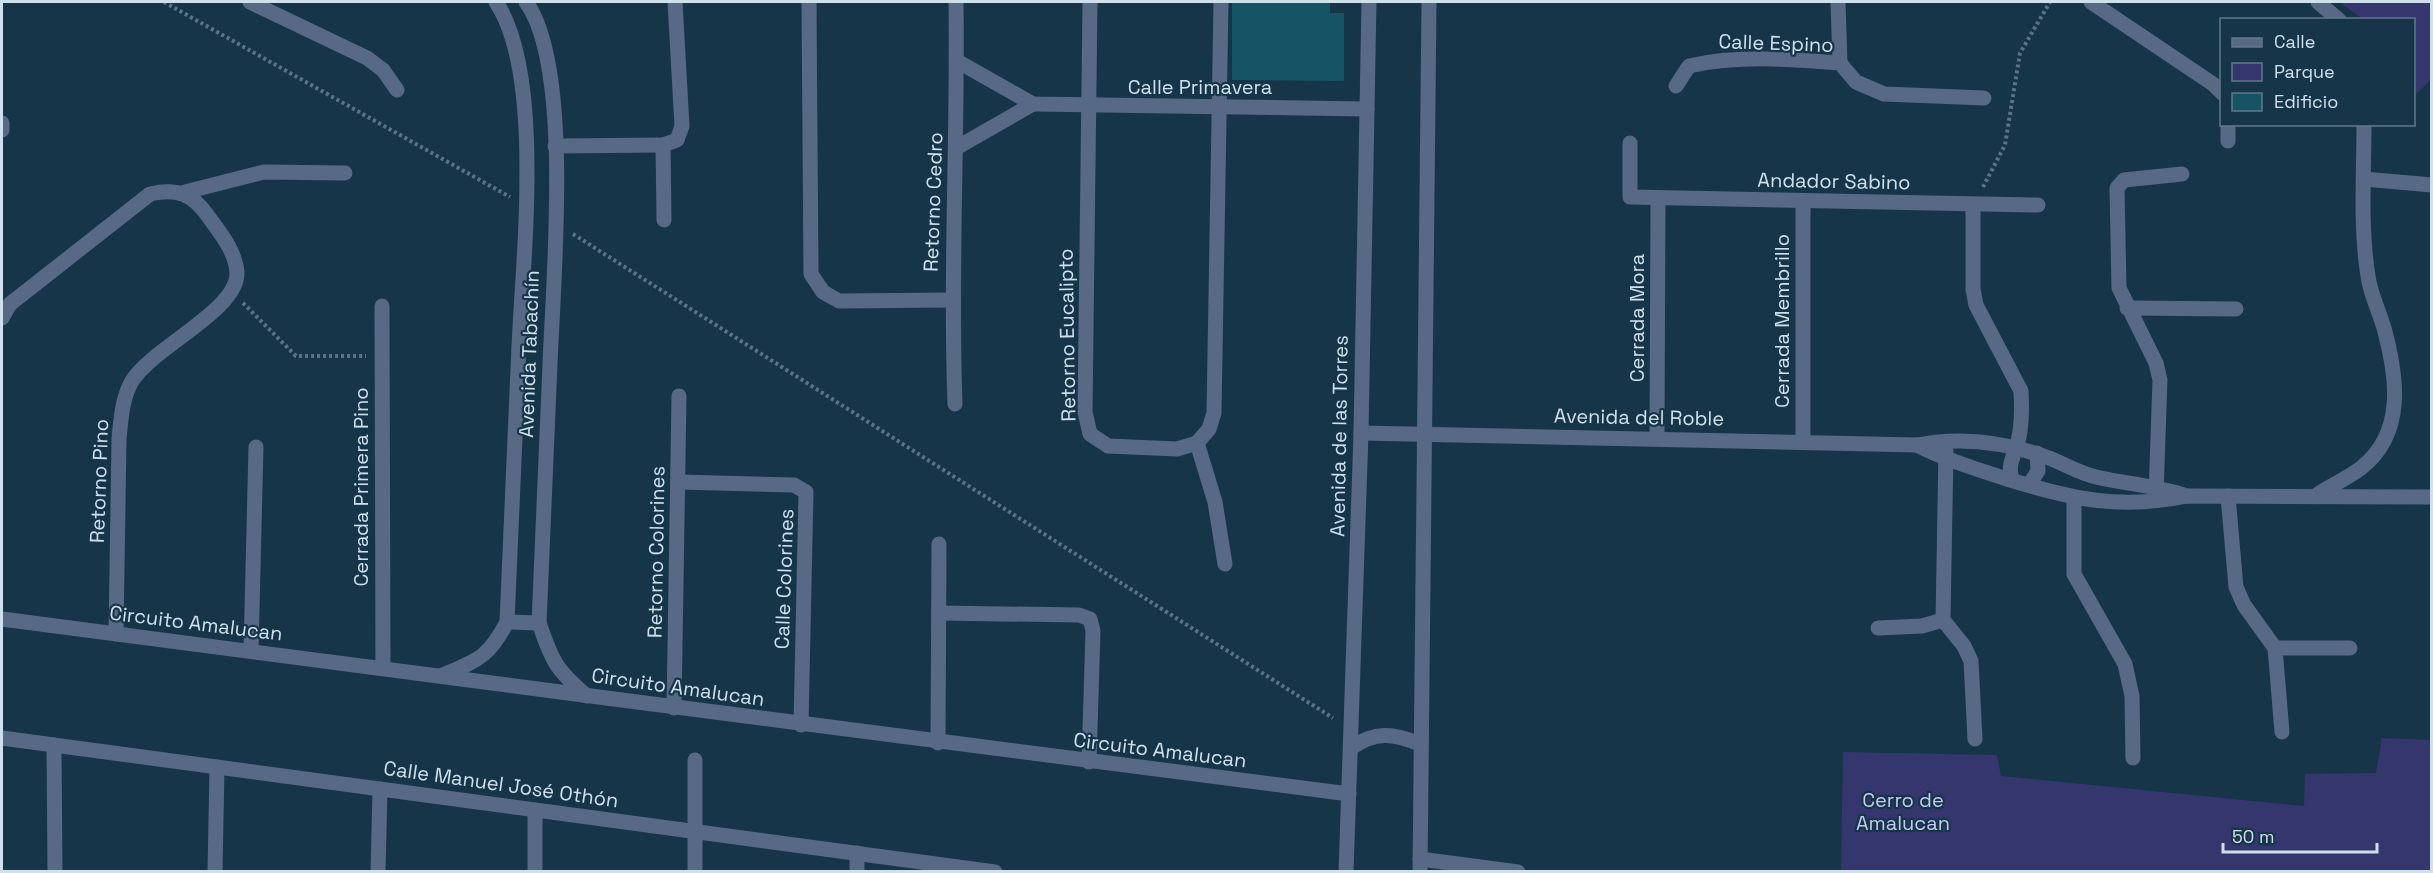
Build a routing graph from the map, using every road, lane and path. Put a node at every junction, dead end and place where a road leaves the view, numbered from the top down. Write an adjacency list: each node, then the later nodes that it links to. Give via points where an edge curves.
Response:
1 (164, 2): 44 (path)
2 (251, 2): 20 (street, via 367,58 383,70)
3 (496, 2): 44 (street, Avenida Tabachín, via 508,20 519,57 526,134)
4 (526, 2): 34 (street, Avenida Tabachín, via 545,44)
5 (675, 2): 33 (street, via 682,126 677,140)
6 (809, 2): 49 (street, via 811,274 823,292 839,301)
7 (957, 2): 17 (street, Retorno Cedro)
8 (1090, 2): 24 (street, Retorno Eucalipto)
9 (1221, 2): 25 (street)
10 (1369, 2): 26 (street, Avenida de las Torres)
11 (1428, 2): 58 (street)
12 (1838, 2): 18 (street)
13 (2050, 2): 45 (path, via 2020,53 2005,145)
14 (2091, 2): 21 (street)
15 (2318, 2): 16 (street)
16 (2337, 18)
17 (957, 62): 23 (street, Calle Primavera); 35 (street, Retorno Cedro)
18 (1840, 63): 19 (street, Calle Espino, via 1713,61 1689,66); 22 (street, Calle Espino, via 1856,82 1884,93)
19 (1676, 86)
20 (397, 90)
21 (2220, 91)
22 (1984, 98)
23 (1033, 104): 24 (street, Calle Primavera); 35 (street)
24 (1089, 107): 25 (street, Calle Primavera); 62 (street, Retorno Eucalipto, via 1085,412 1090,434 1108,446 1177,449)
25 (1220, 108): 26 (street, Calle Primavera); 62 (street, via 1214,413 1209,429)
26 (1367, 109): 57 (street, Avenida de las Torres)
27 (2, 123): 30 (street)
28 (2228, 126): 31 (street)
29 (2364, 126): 38 (street)
30 (2, 130)
31 (2228, 141)
32 (1630, 143): 41 (street, Andador Sabino, via 1630,197)
33 (663, 145): 34 (street); 46 (street)
34 (555, 146): 47 (street, Avenida Tabachín)
35 (956, 148): 49 (street, Retorno Cedro)
36 (345, 173): 40 (street, via 264,172)
37 (2182, 174): 51 (street, via 2124,180 2117,188 2119,288)
38 (2364, 179): 39 (street); 72 (street, via 2368,279 2391,359 2393,423 2381,446 2362,467)
39 (2432, 185)
40 (185, 192): 48 (street, via 201,205 234,254 237,274); 53 (street, via 166,190 150,194 10,304)
41 (1658, 198): 42 (street, Andador Sabino); 59 (street, Cerrada Mora)
42 (1803, 202): 45 (street, Andador Sabino); 61 (street, Cerrada Membrillo)
43 (2038, 205): 45 (street, Andador Sabino)
44 (525, 206): 83 (street, Avenida Tabachín)
45 (1973, 206): 65 (street, via 1976,305 2021,391)
46 (664, 220)
47 (556, 223): 84 (street, Avenida Tabachín); 95 (path)
48 (232, 292): 54 (path, via 296,356); 86 (street, Retorno Pino, via 147,362 131,383 122,410 119,439)
49 (951, 300): 56 (street, Retorno Cedro)
50 (382, 306): 54 (street, Cerrada Primera Pino)
51 (2127, 308): 52 (street); 71 (street, via 2156,363 2160,380)
52 (2236, 309)
53 (2, 318)
54 (382, 356): 90 (street, Cerrada Primera Pino)
55 (679, 396): 69 (street, Retorno Colorines)
56 (955, 404)
57 (1360, 433): 58 (street, Avenida del Roble); 95 (street, Avenida de las Torres)
58 (1425, 434): 59 (street, Avenida del Roble); 100 (street)
59 (1657, 438): 61 (street, Avenida del Roble)
60 (1946, 439): 63 (street, Avenida del Roble); 65 (street, Avenida del Roble); 67 (street)
61 (1803, 440): 63 (street, Avenida del Roble)
62 (1197, 443): 79 (street, via 1215,502)
63 (1917, 445): 67 (street, Avenida del Roble)
64 (256, 447): 89 (street)
65 (2016, 448): 66 (street, Avenida del Roble); 68 (street, via 2010,463)
66 (2037, 453): 70 (street, via 2038,471); 71 (street, Avenida del Roble, via 2095,476)
67 (1946, 459): 68 (street, Avenida del Roble); 82 (street)
68 (2012, 480): 70 (street, Avenida del Roble)
69 (679, 482): 93 (street, Retorno Colorines); 94 (street, Calle Colorines, via 794,485 806,492)
70 (2029, 485): 76 (street, Avenida del Roble)
71 (2156, 486): 73 (street, Avenida del Roble); 77 (street)
72 (2318, 494): 74 (street, Avenida del Roble); 75 (street, Avenida del Roble)
73 (2187, 496): 74 (street, Avenida del Roble); 77 (street, Avenida del Roble)
74 (2228, 496): 87 (street, via 2236,587)
75 (2432, 497)
76 (2074, 498): 77 (street, Avenida del Roble, via 2123,504); 103 (street, via 2074,574 2126,664 2132,696)
77 (2156, 502)
78 (939, 544): 80 (street)
79 (1226, 564)
80 (939, 613): 99 (street); 105 (street, via 1079,615 1090,620 1093,631)
81 (2, 620): 86 (street, Circuito Amalucan)
82 (1943, 620): 85 (street, via 1922,626); 98 (street, via 1971,661)
83 (507, 622): 84 (street); 91 (street, Avenida Tabachín, via 495,647)
84 (539, 623): 92 (street, Avenida Tabachín, via 551,658 562,674)
85 (1878, 628)
86 (116, 634): 89 (street, Circuito Amalucan)
87 (2275, 648): 88 (street); 96 (street)
88 (2350, 648)
89 (251, 651): 90 (street, Circuito Amalucan)
90 (383, 668): 91 (street, Circuito Amalucan)
91 (443, 675): 92 (street, Circuito Amalucan)
92 (587, 696): 93 (street, Circuito Amalucan)
93 (674, 708): 94 (street, Circuito Amalucan)
94 (801, 725): 99 (street, Circuito Amalucan)
95 (1352, 730): 102 (street, Avenida de las Torres)
96 (2282, 732)
97 (2, 738): 101 (street, Calle Manuel José Othón)
98 (1975, 739)
99 (938, 743): 105 (street, Circuito Amalucan)
100 (1420, 744): 102 (street, via 1400,735 1383,734 1365,738); 112 (street)
101 (54, 745): 106 (street, Calle Manuel José Othón); 113 (street)
102 (1351, 748): 108 (street, Avenida de las Torres)
103 (2133, 758)
104 (696, 760): 110 (street)
105 (1089, 762): 108 (street, Circuito Amalucan)
106 (217, 767): 107 (street, Calle Manuel José Othón); 114 (street)
107 (380, 789): 109 (street, Calle Manuel José Othón); 115 (street)
108 (1349, 794): 120 (street, Avenida de las Torres)
109 (535, 810): 110 (street, Calle Manuel José Othón); 116 (street)
110 (695, 831): 111 (street, Calle Manuel José Othón); 117 (street)
111 (857, 853): 118 (street); 119 (street, Calle Manuel José Othón)
112 (1420, 865): 121 (street)
113 (55, 872)
114 (215, 872)
115 (378, 872)
116 (535, 872)
117 (695, 872)
118 (857, 872)
119 (995, 872)
120 (1347, 872)
121 (1518, 872)

